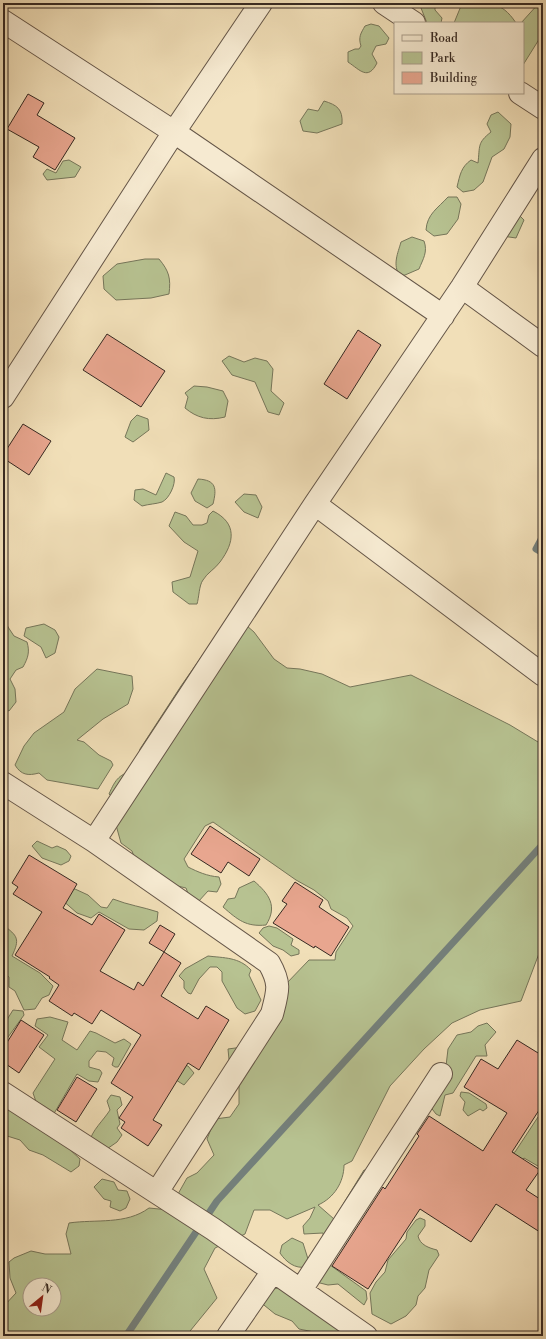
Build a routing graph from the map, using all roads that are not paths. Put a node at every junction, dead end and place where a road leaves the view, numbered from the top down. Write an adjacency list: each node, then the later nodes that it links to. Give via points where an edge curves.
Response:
1 (261, 3): 7 (street)
2 (384, 3): 4 (street)
3 (3, 21): 7 (street)
4 (412, 22)
5 (522, 94): 6 (street)
6 (543, 108)
7 (174, 132): 10 (street); 12 (street)
8 (543, 159): 9 (street)
9 (462, 287): 10 (street); 11 (street)
10 (443, 316): 13 (street)
11 (543, 346)
12 (3, 397)
13 (315, 504): 14 (street); 16 (street)
14 (543, 675)
15 (3, 783): 16 (street)
16 (94, 841): 19 (street, via 269,963 278,978 272,1014)
17 (441, 1074): 21 (street)
18 (3, 1093): 19 (street)
19 (156, 1192): 20 (street)
20 (273, 1271): 21 (street); 22 (street)
21 (301, 1290): 23 (street)
22 (228, 1336)
23 (366, 1336)

